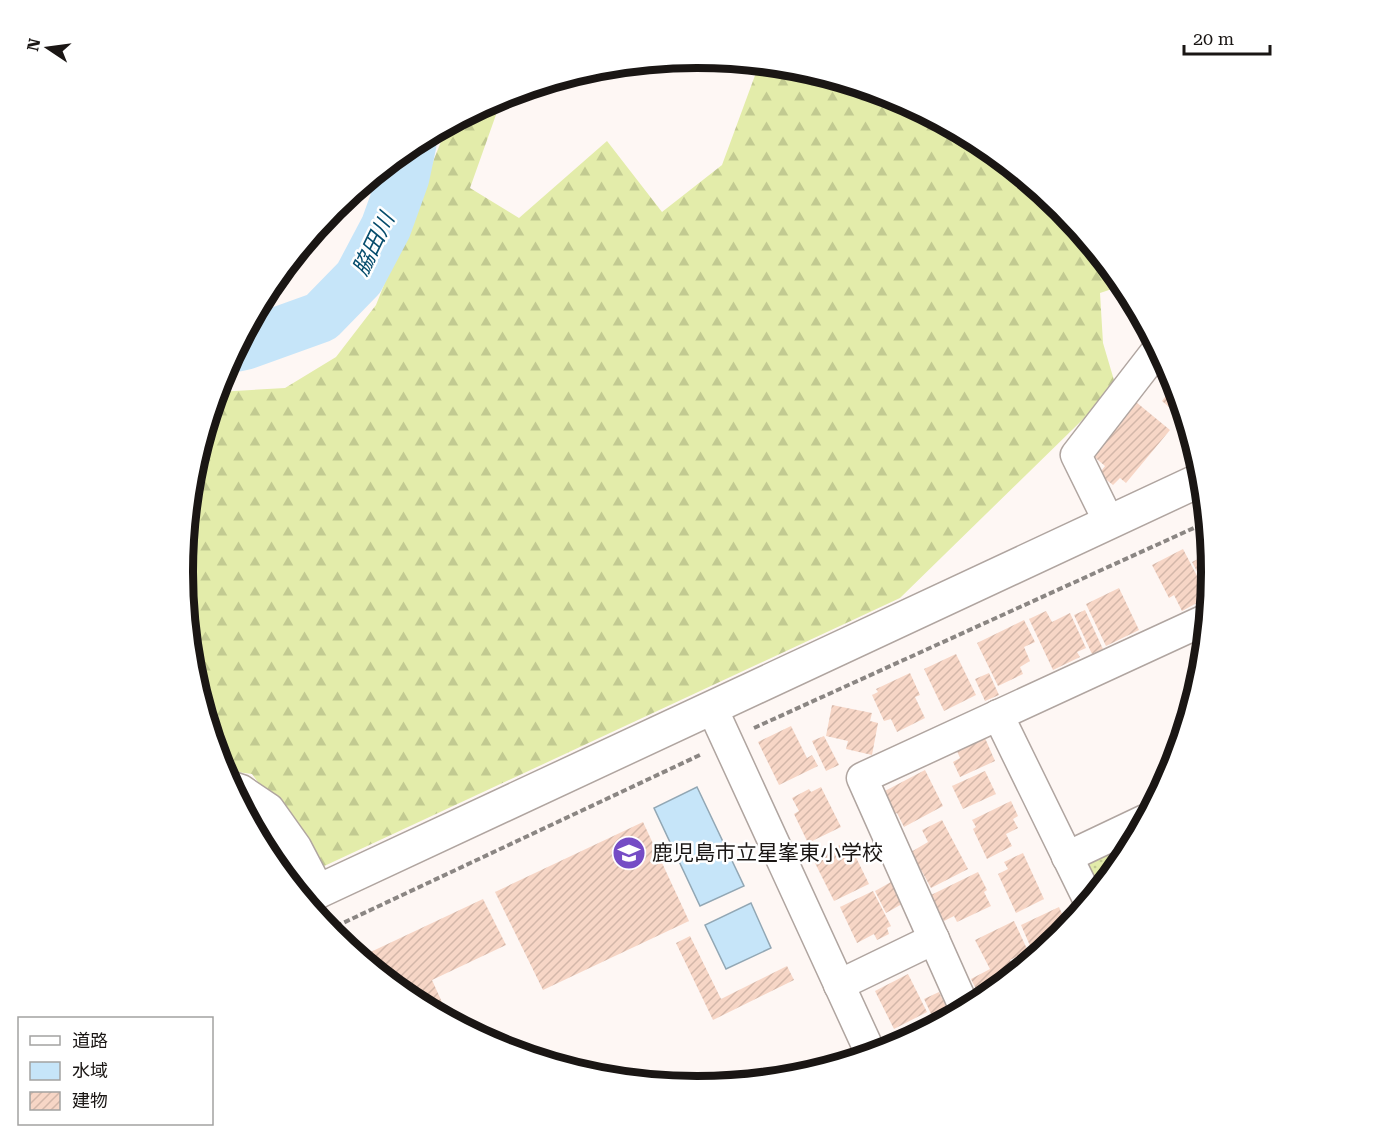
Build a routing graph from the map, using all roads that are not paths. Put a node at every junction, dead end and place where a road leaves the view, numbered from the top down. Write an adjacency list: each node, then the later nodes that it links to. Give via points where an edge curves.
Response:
1 (1152, 356): 3 (street, via 1076,454)
2 (1193, 483): 3 (street)
3 (1109, 522): 5 (street)
4 (1198, 623): 6 (street)
5 (712, 708): 11 (street); 13 (street)
6 (998, 715): 9 (street); 12 (street, via 862,778)
7 (244, 792): 11 (street, via 269,809 296,847)
8 (1132, 826): 9 (street)
9 (1067, 857): 10 (street)
10 (1085, 893)
11 (311, 895)
12 (934, 939): 13 (street); 14 (street)
13 (839, 985): 15 (street)
14 (961, 1001)
15 (867, 1046)

